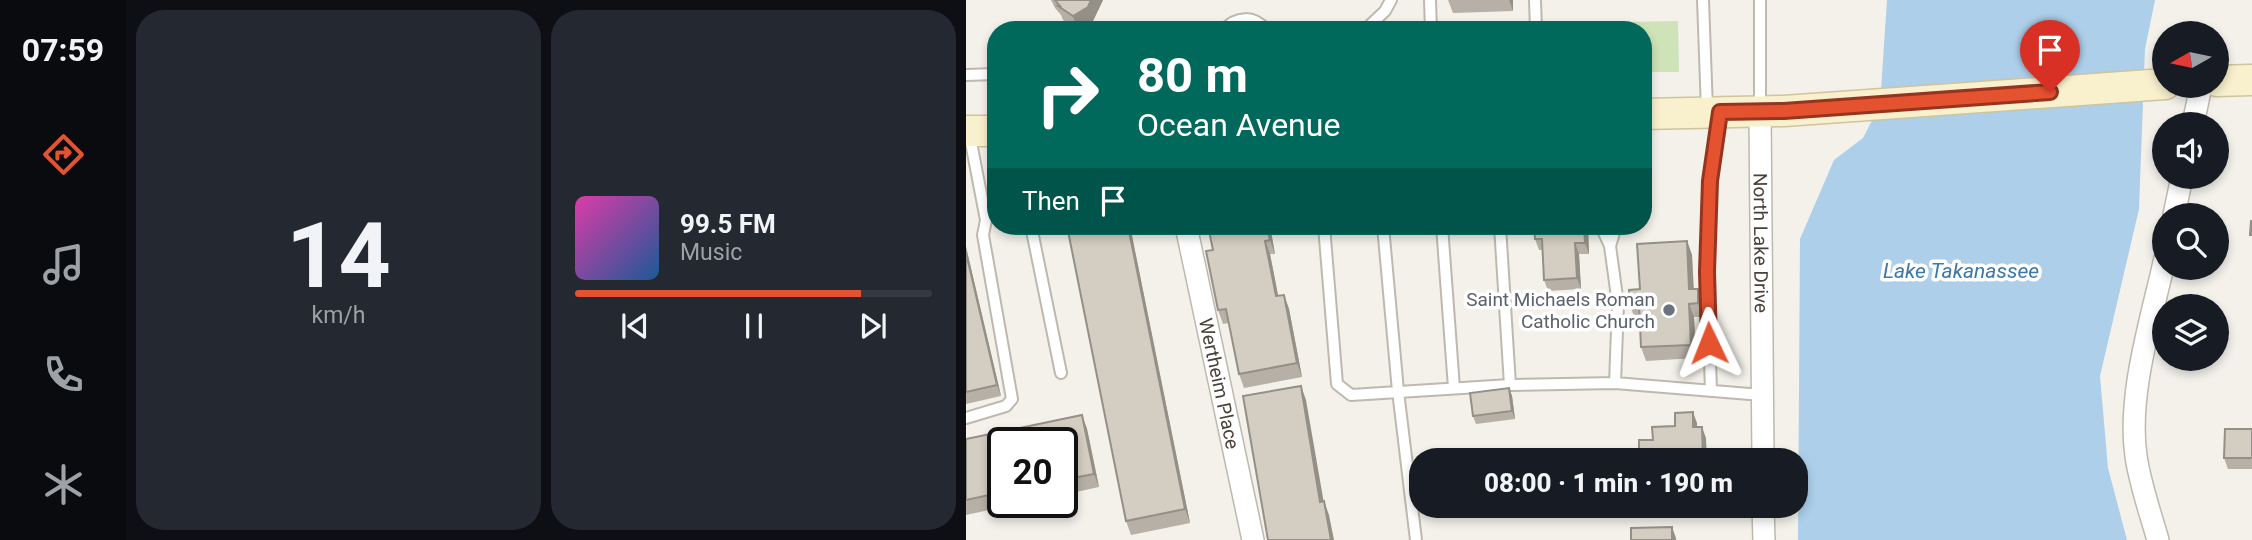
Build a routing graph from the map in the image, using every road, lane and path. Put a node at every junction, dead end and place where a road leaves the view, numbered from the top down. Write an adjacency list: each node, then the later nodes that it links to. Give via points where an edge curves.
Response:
1 (1391, 0): 8 (lane)
2 (1430, 0): 9 (lane)
3 (1535, 0): 10 (lane)
4 (1703, 0): 16 (lane)
5 (1760, 0): 17 (lane)
6 (1234, 21): 7 (lane)
7 (1253, 21)
8 (1374, 21)
9 (1431, 21)
10 (1536, 21)
11 (987, 74): 12 (lane)
12 (966, 75)
13 (2252, 80): 14 (street)
14 (2230, 81)
15 (2152, 86): 17 (street)
16 (1713, 112): 17 (street); 18 (street); 35 (lane, via 1707,272)
17 (1760, 112): 36 (street, North Lake Drive)
18 (1652, 114)
19 (977, 131): 37 (lane, via 986,220 983,235 1012,398 1006,406)
20 (1033, 235): 30 (lane)
21 (1188, 235): 40 (street, Wertheim Place)
22 (1325, 235): 34 (lane, via 1337,384 1351,396)
23 (1384, 235): 34 (lane)
24 (1443, 235): 33 (lane)
25 (1501, 235): 32 (lane)
26 (1605, 235): 28 (lane)
27 (1613, 235): 28 (lane)
28 (1610, 246): 31 (lane, via 1618,304)
29 (2160, 280): 43 (street, via 2134,426 2140,477)
30 (1061, 373)
31 (1615, 383): 32 (lane); 35 (lane)
32 (1510, 386): 33 (lane)
33 (1454, 388): 34 (lane)
34 (1398, 391): 41 (lane)
35 (1711, 391): 36 (lane)
36 (1762, 395): 38 (street, North Lake Drive)
37 (966, 418)
38 (1763, 448)
39 (1763, 518): 42 (street)
40 (1253, 540)
41 (1416, 540)
42 (1764, 540)
43 (2158, 540)

